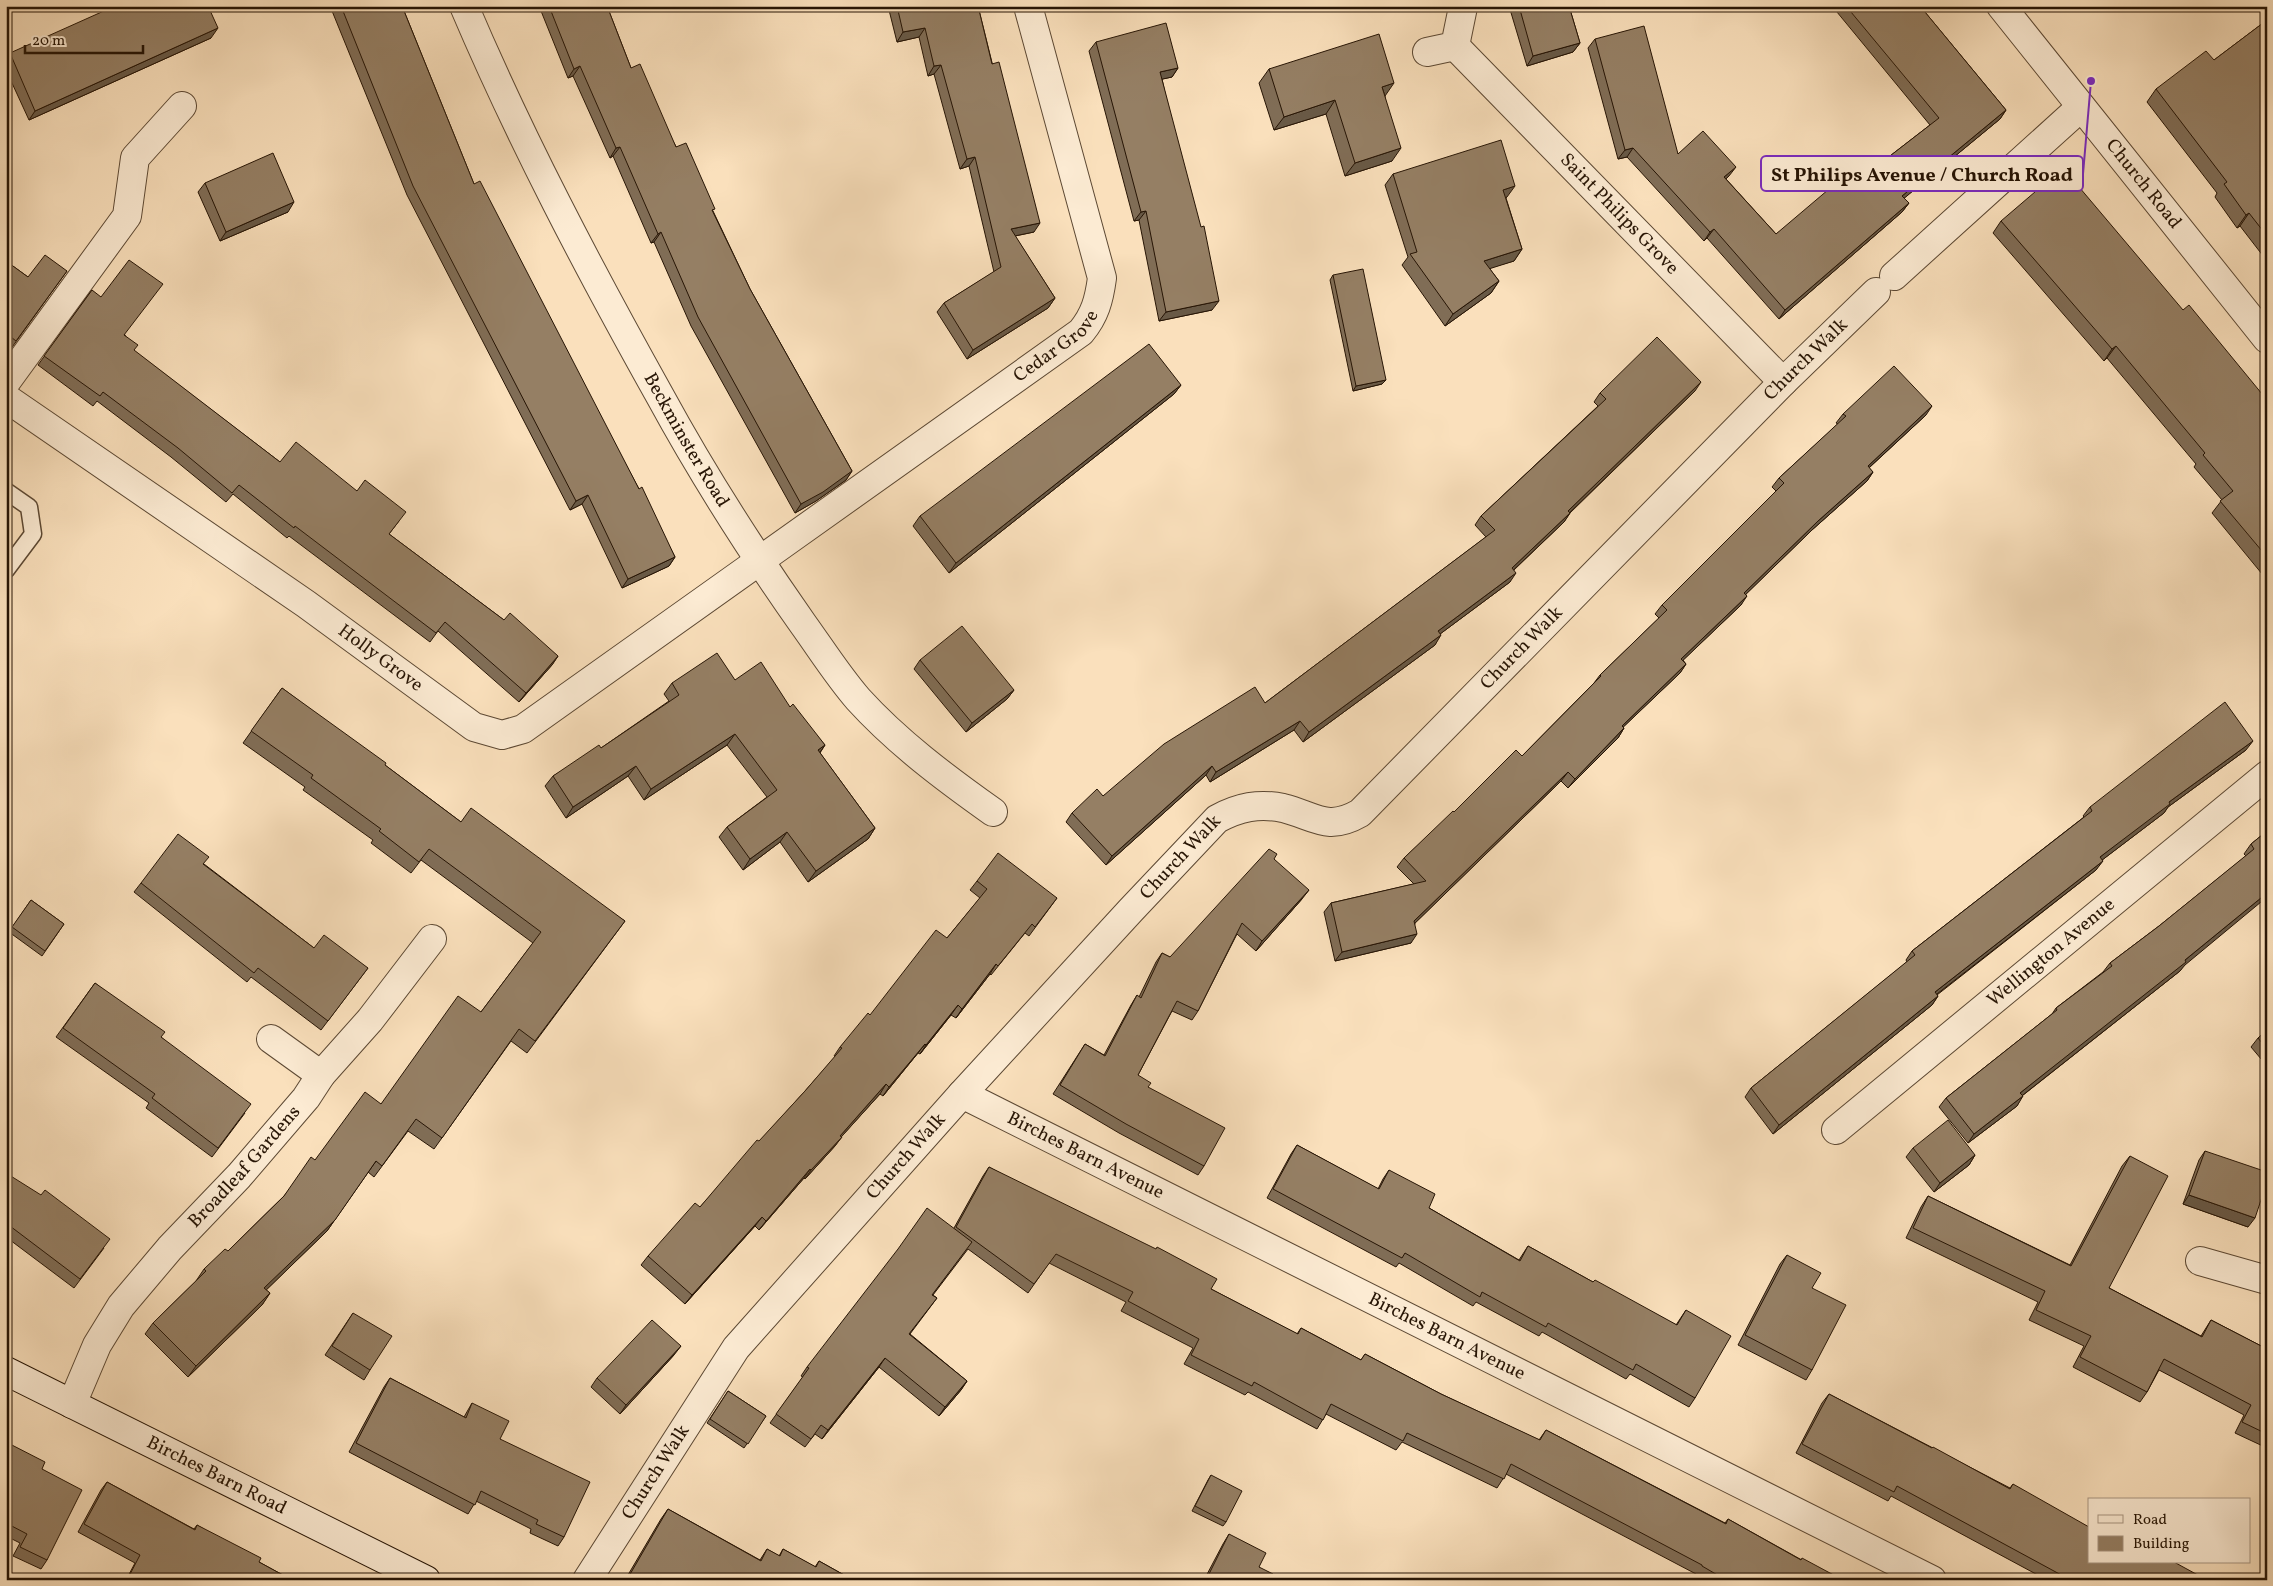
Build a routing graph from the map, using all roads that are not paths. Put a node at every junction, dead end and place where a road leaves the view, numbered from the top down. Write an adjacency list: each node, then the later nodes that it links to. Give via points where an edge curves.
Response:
1 (464, 6): 14 (street, Beckminster Road, via 552,196 686,444)
2 (1028, 6): 14 (street, Cedar Grove, via 1102,278 1091,320 1081,332)
3 (2001, 6): 8 (street, Church Road)
4 (1463, 7): 5 (street)
5 (1455, 46): 6 (street); 11 (street, Saint Philips Grove)
6 (1427, 52)
7 (182, 106): 10 (street, via 135,158 127,216)
8 (2081, 107): 9 (street, Church Road); 11 (street, Church Walk, via 1885,284)
9 (2267, 339)
10 (6, 382)
11 (1783, 382): 21 (street, Church Walk, via 1360,813 1347,820 1316,821 1266,805 1233,810 1217,820)
12 (6, 398): 14 (street, Holly Grove, via 306,604 474,727 502,734 523,729)
13 (6, 491): 15 (lane, via 28,507 33,534)
14 (760, 563): 17 (street, Beckminster Road, via 858,698 907,746)
15 (6, 570)
16 (2267, 775): 22 (street, Wellington Avenue)
17 (993, 812)
18 (432, 939): 20 (street, Broadleaf Gardens, via 370,1020)
19 (271, 1039): 20 (street)
20 (321, 1075): 26 (street, Broadleaf Gardens, via 306,1098 239,1176 170,1248 121,1306 97,1345)
21 (962, 1094): 28 (street, Church Walk, via 736,1348); 29 (street, Birches Barn Avenue)
22 (1836, 1130)
23 (2200, 1261): 24 (street)
24 (2267, 1280)
25 (6, 1371): 26 (street, Birches Barn Road)
26 (72, 1404): 27 (street, Birches Barn Road)
27 (426, 1580)
28 (587, 1580)
29 (1932, 1580)

